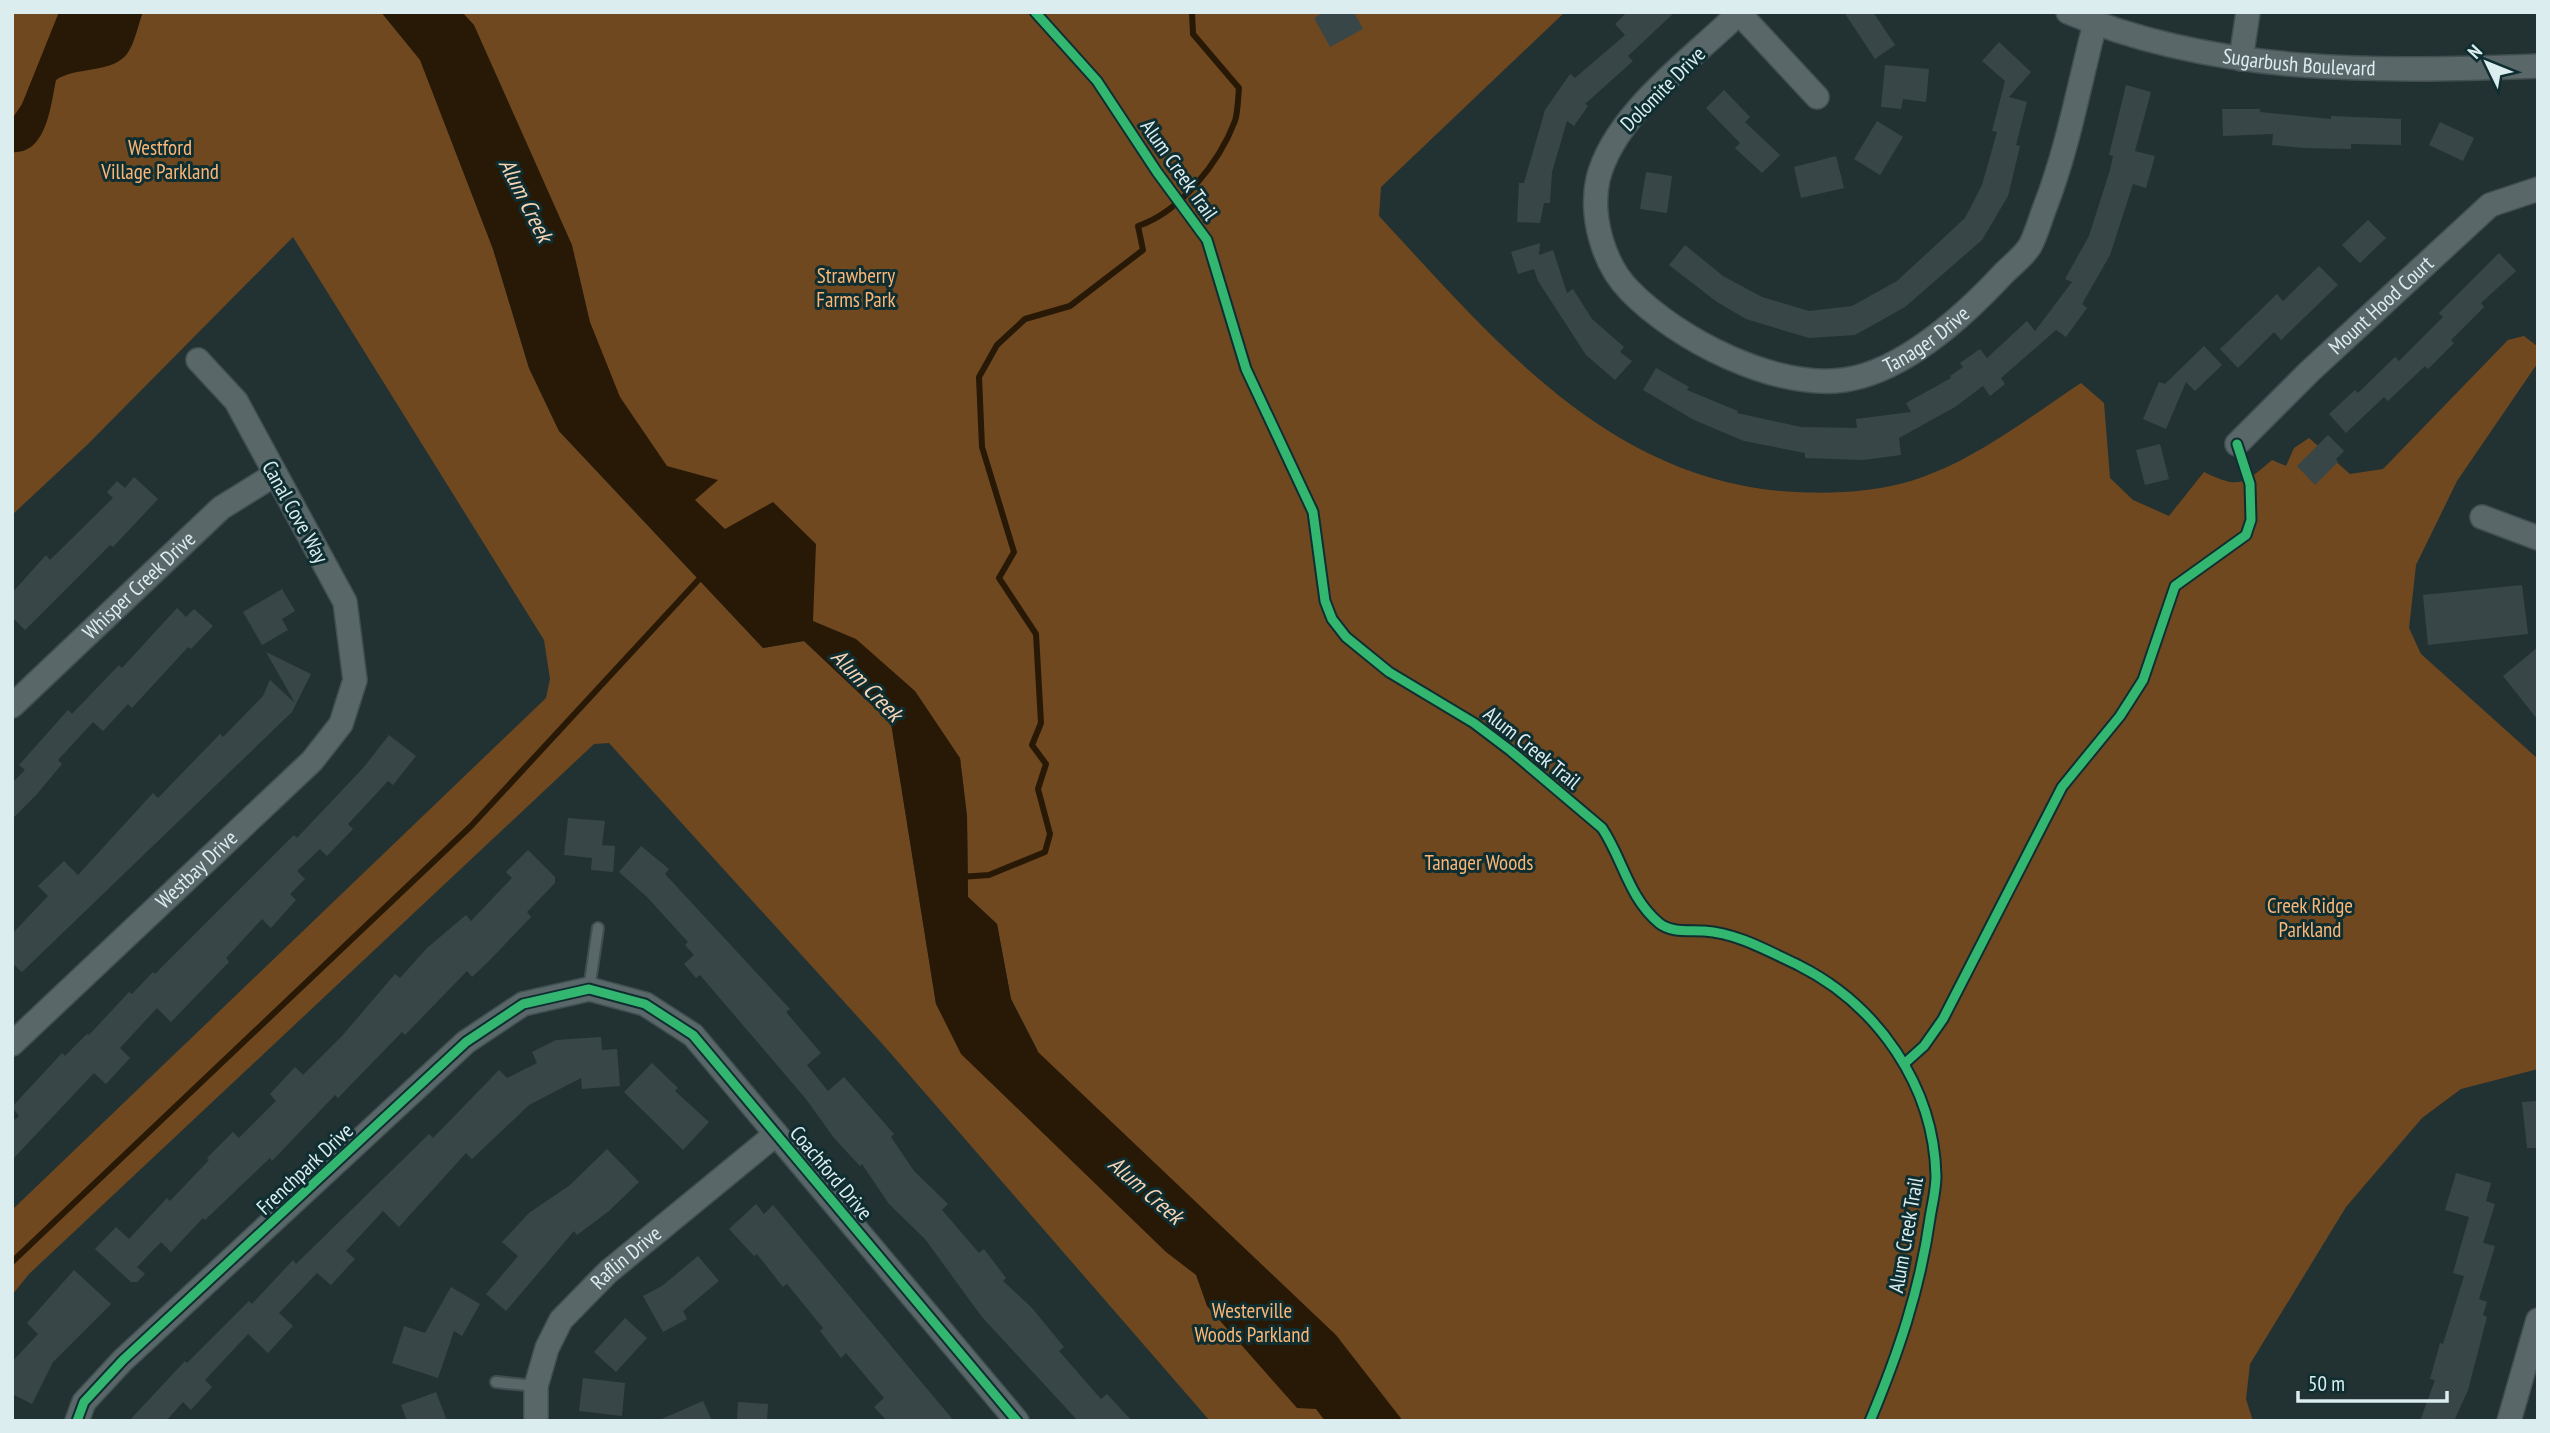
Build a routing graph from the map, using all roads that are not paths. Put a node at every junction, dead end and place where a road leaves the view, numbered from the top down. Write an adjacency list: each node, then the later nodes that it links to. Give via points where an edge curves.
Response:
1 (2068, 12): 4 (street, Sugarbush Boulevard)
2 (2248, 12): 5 (street)
3 (1740, 13): 7 (street); 9 (street, Dolomite Drive, via 1634,113 1611,143 1595,197 1599,236)
4 (2095, 24): 5 (street, Sugarbush Boulevard); 9 (street, Tanager Drive, via 2062,163 2029,247 1967,313 1894,363 1845,380 1793,380 1717,353 1657,315 1628,290)
5 (2241, 59): 6 (street, Sugarbush Boulevard, via 2398,72)
6 (2538, 66)
7 (1817, 97)
8 (2538, 189): 11 (street, Mount Hood Court, via 2490,205 2460,230)
9 (1608, 255)
10 (198, 360): 12 (street, Canal Cove Way, via 236,401)
11 (2237, 444)
12 (274, 475): 15 (street, Canal Cove Way, via 345,602); 16 (street, Whisper Creek Drive, via 221,508)
13 (2482, 517): 14 (street)
14 (2538, 538)
15 (355, 680): 19 (street, Westbay Drive, via 341,724 312,761)
16 (12, 706)
17 (598, 928): 18 (lane)
18 (589, 989): 20 (street, Coachford Drive, via 645,1004 693,1035); 24 (street, Frenchpark Drive, via 523,1004 466,1042 123,1360 84,1402)
19 (12, 1044)
20 (776, 1134): 23 (street, Raflin Drive, via 608,1272 561,1320); 26 (street, Coachford Drive)
21 (2538, 1320): 27 (street)
22 (496, 1382): 23 (lane)
23 (536, 1386): 25 (street, Raflin Drive)
24 (77, 1421)
25 (536, 1421)
26 (1017, 1421)
27 (2509, 1421)

